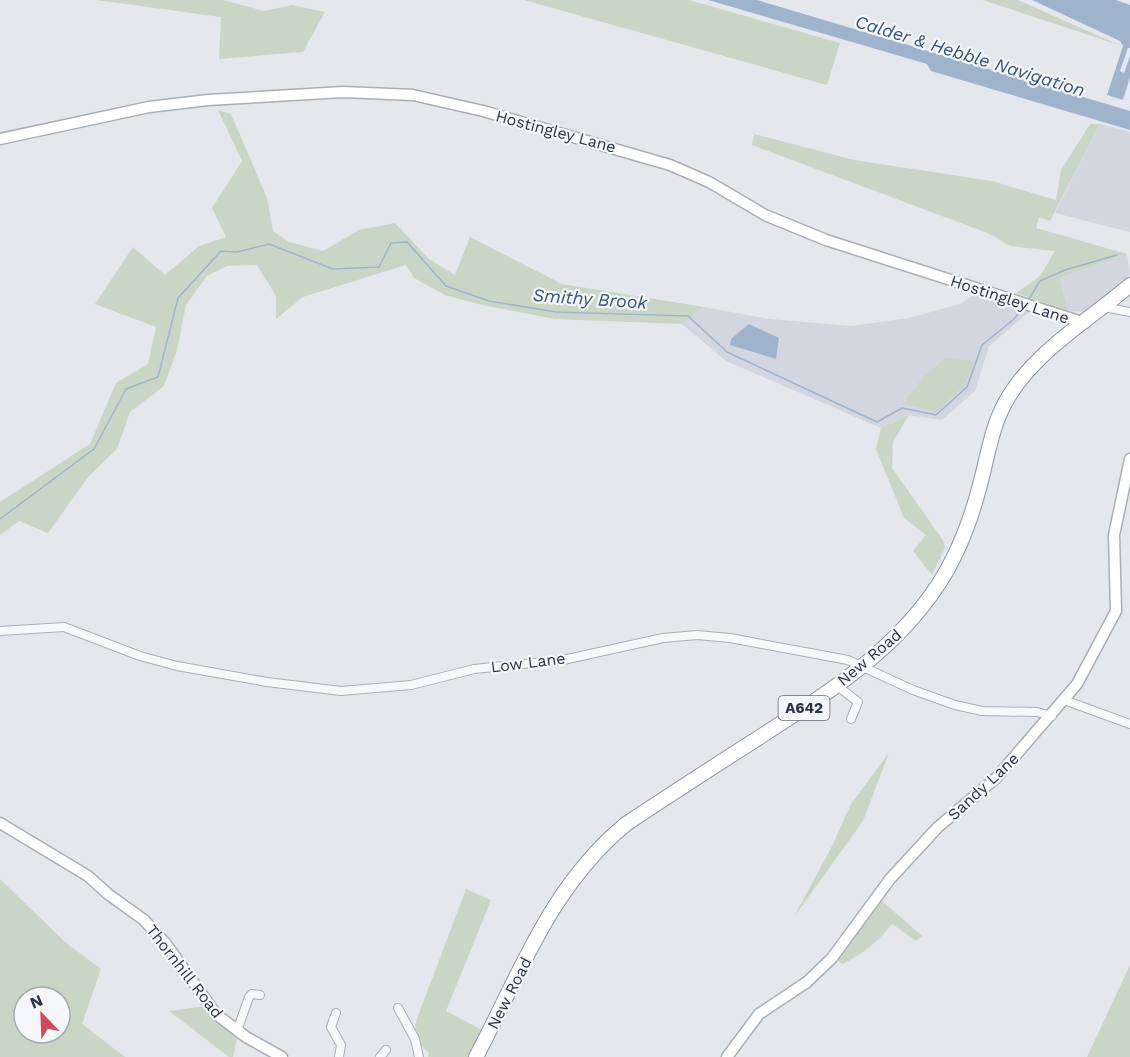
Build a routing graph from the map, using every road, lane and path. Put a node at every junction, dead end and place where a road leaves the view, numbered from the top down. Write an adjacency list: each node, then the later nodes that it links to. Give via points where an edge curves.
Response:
1 (0, 139): 5 (main road, Hostingley Lane, via 149,107 208,100 343,92 413,95 670,165 765,216 826,240)
2 (1130, 285): 3 (highway, New Road / A642)
3 (1104, 308): 4 (street); 5 (highway, New Road / A642)
4 (1130, 312)
5 (1085, 323): 8 (highway, New Road / A642, via 1029,369 1016,385 996,420 969,522 948,569 917,614)
6 (1130, 462): 10 (main road, Sandy Lane, via 1114,535 1116,611 1094,656)
7 (0, 631): 8 (street, Low Lane, via 64,627 177,666 341,690 411,685 474,669 563,660 634,642 697,635 830,656)
8 (862, 665): 9 (highway, New Road / A642); 11 (street, Low Lane, via 955,705)
9 (836, 685): 12 (street, via 858,702); 22 (highway, New Road / A642, via 626,824 586,860 554,905)
10 (1064, 700): 11 (main road, Sandy Lane); 13 (street)
11 (1052, 716): 23 (main road, Sandy Lane, via 996,778 938,827 890,879 832,958 807,982 759,1014)
12 (851, 719)
13 (1130, 724)
14 (0, 823): 18 (main road, Thornhill Road, via 88,876 144,920 166,944 203,999)
15 (260, 995): 18 (street, via 249,997)
16 (398, 1008): 21 (street, via 415,1039)
17 (336, 1013): 20 (street, via 331,1027 341,1045)
18 (237, 1031): 19 (main road, Thornhill Road)
19 (282, 1057)
20 (339, 1057)
21 (419, 1057)
22 (476, 1057)
23 (727, 1057)

